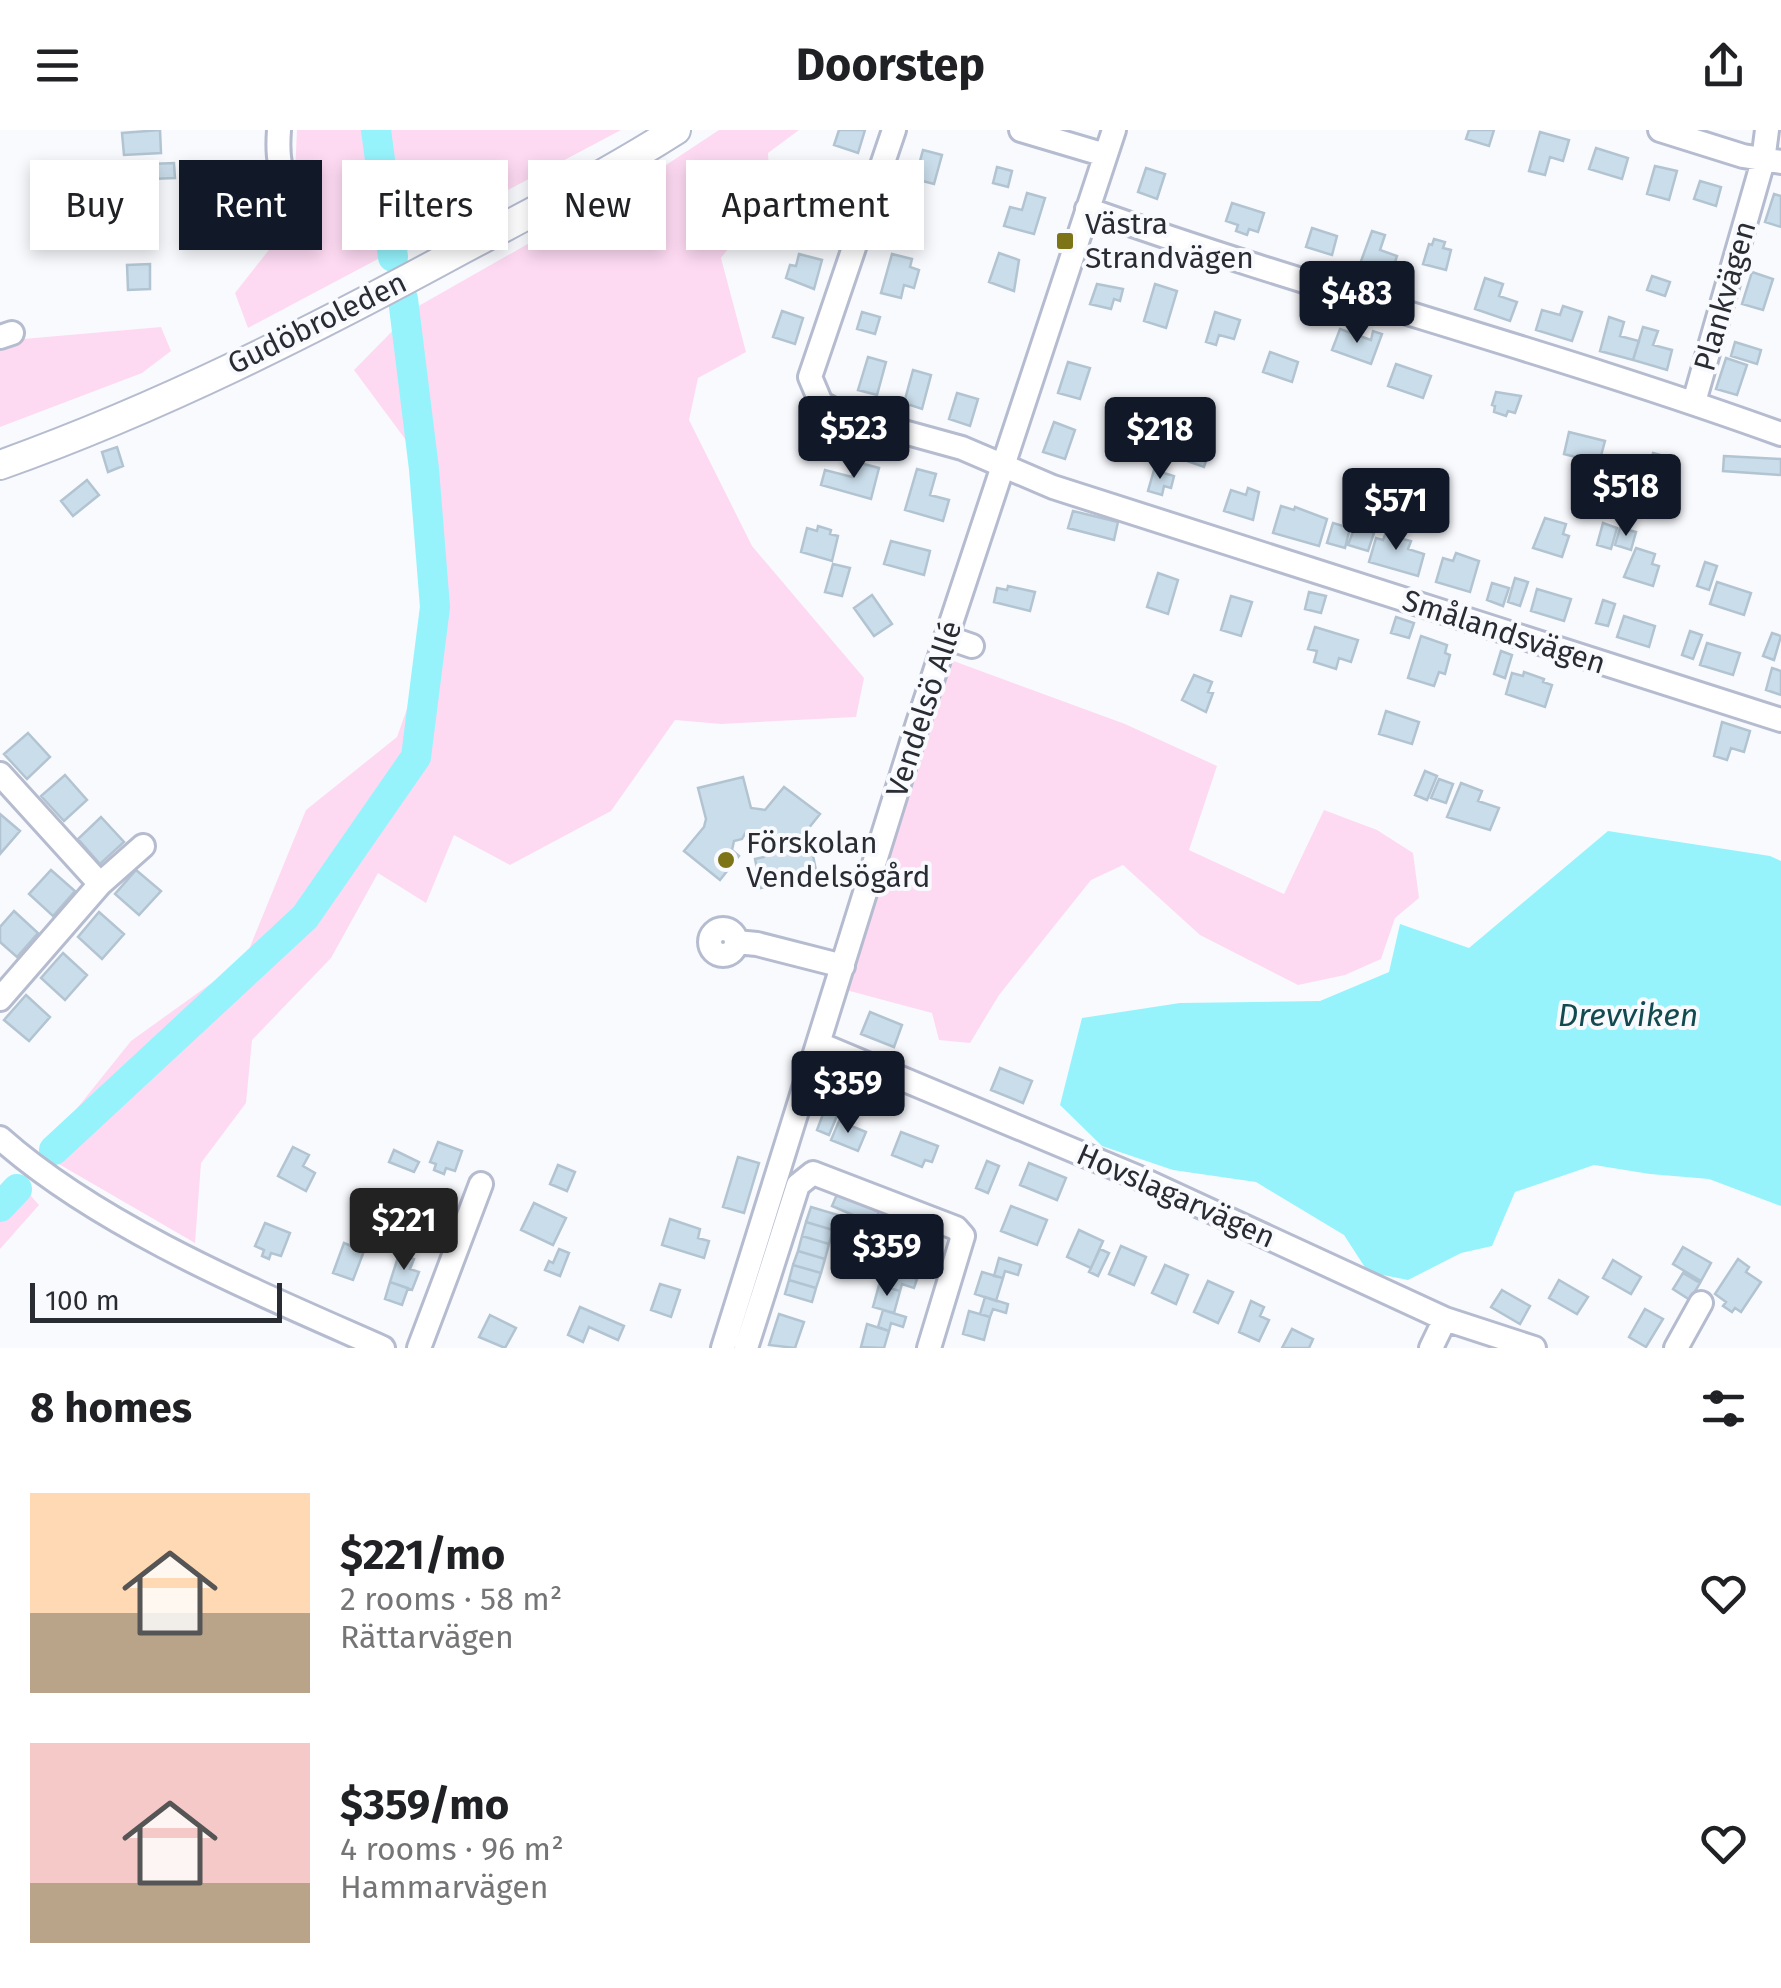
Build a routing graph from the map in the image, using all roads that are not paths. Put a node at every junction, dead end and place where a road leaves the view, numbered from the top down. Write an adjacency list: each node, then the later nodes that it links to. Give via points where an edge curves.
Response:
1 (279, 130): 9 (street)
2 (676, 130): 14 (main road, Gudöbroleden, via 362,304 89,434)
3 (894, 130): 15 (street, Smålandsvägen, via 810,377 821,403 842,415)
4 (1021, 130): 8 (street)
5 (1114, 130): 8 (street, Vendelsö Allé)
6 (1660, 130): 10 (street)
7 (1767, 130): 10 (street, Plankvägen)
8 (1105, 155): 11 (street, Vendelsö Allé)
9 (279, 160)
10 (1772, 162): 12 (street, Plankvägen)
11 (1087, 209): 12 (street); 15 (street, Vendelsö Allé)
12 (1694, 402): 13 (street)
13 (1781, 434)
14 (0, 465)
15 (1005, 465): 16 (street, Vendelsö Allé); 18 (street, Smålandsvägen, via 1053,488)
16 (946, 637): 17 (street); 23 (street, Vendelsö Allé)
17 (972, 646)
18 (1781, 720)
19 (0, 775): 21 (street)
20 (144, 846): 21 (street)
21 (100, 884): 24 (street)
22 (736, 942): 23 (street)
23 (843, 966): 25 (street, Vendelsö Allé)
24 (0, 999)
25 (819, 1044): 29 (street, Hovslagarvägen, via 1137,1177); 32 (street, Vendelsö Allé)
26 (0, 1138): 30 (street, via 104,1213)
27 (481, 1184): 31 (street)
28 (1701, 1303): 37 (street)
29 (1445, 1320): 35 (street); 36 (street, Hovslagarvägen)
30 (383, 1348)
31 (420, 1348)
32 (723, 1348)
33 (746, 1348): 34 (street, via 798,1186 812,1173 963,1236)
34 (929, 1348)
35 (1431, 1348)
36 (1534, 1348)
37 (1676, 1348)

